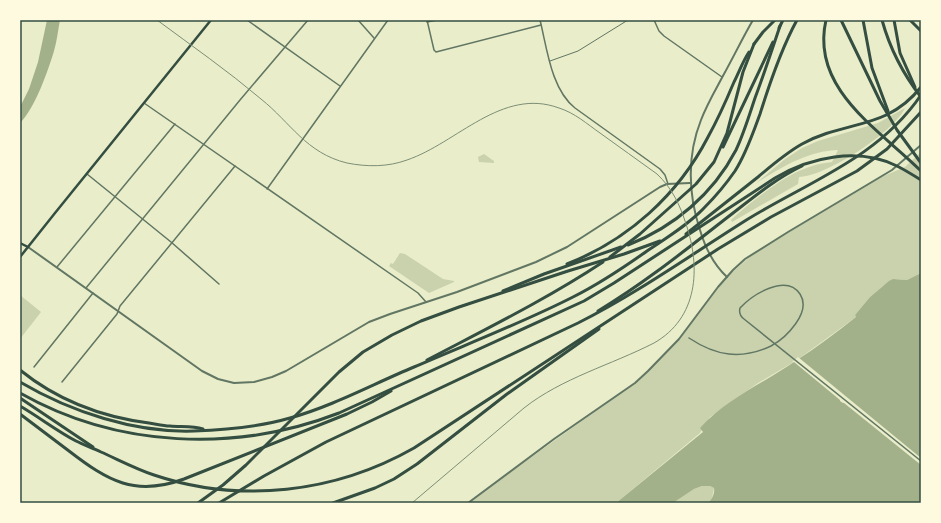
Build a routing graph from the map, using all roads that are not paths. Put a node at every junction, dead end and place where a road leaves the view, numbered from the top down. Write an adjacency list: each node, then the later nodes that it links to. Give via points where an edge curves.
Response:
1 (211, 20): 32 (main road)
2 (247, 20): 26 (street)
3 (308, 20): 26 (street)
4 (358, 20): 24 (street)
5 (388, 20): 24 (street)
6 (437, 20): 20 (street)
7 (540, 20): 21 (street)
8 (628, 20): 27 (lane, via 578,51)
9 (654, 20): 28 (street, via 664,36)
10 (754, 20): 28 (street)
11 (775, 20): 25 (highway)
12 (782, 20): 22 (highway)
13 (797, 20): 51 (highway, via 784,47 755,129 735,170 704,210)
14 (826, 20): 42 (highway, via 826,56 834,80 844,97)
15 (841, 20): 35 (highway)
16 (863, 20): 35 (highway, via 876,82)
17 (882, 20): 31 (highway, via 901,68)
18 (894, 20): 31 (highway, via 900,53)
19 (910, 20): 23 (highway)
20 (427, 21): 21 (street, via 436,52)
21 (542, 25): 27 (street)
22 (780, 26): 39 (highway); 57 (highway, via 738,145 720,175 701,198 678,218 645,238)
23 (921, 31)
24 (374, 38): 29 (street)
25 (754, 44): 39 (highway, via 727,133); 57 (highway, via 701,149 685,175 655,209 604,247)
26 (285, 47): 29 (street); 36 (street)
27 (550, 61): 46 (street, via 556,79 570,103 660,170)
28 (723, 77): 45 (street, via 696,132 691,156)
29 (340, 86): 47 (street)
30 (921, 87): 50 (highway, via 906,103 883,117 867,124 819,136 798,146)
31 (920, 95): 66 (highway, via 894,127 862,154 764,209 621,301)
32 (144, 103): 34 (street); 43 (main road)
33 (921, 112): 64 (highway, via 887,149 857,171 771,217)
34 (175, 124): 36 (street); 48 (street)
35 (895, 125): 40 (highway)
36 (204, 144): 41 (street); 49 (street)
37 (921, 145): 58 (street, via 892,170 754,252)
38 (824, 158): 44 (highway, via 872,158 896,165); 50 (highway, via 789,170); 66 (highway, via 794,170 776,182 634,289)
39 (715, 161): 69 (highway, via 696,184 598,266)
40 (921, 163)
41 (235, 166): 47 (street); 52 (street)
42 (921, 171)
43 (86, 174): 48 (street); 54 (main road)
44 (921, 180)
45 (690, 183): 46 (street); 58 (street, via 693,205 703,239 717,266)
46 (668, 184): 63 (street, via 560,250 514,270)
47 (267, 189): 63 (street, via 418,293)
48 (115, 197): 49 (street); 56 (street)
49 (143, 219): 52 (street); 60 (street)
50 (684, 236): 73 (highway, via 584,301)
51 (663, 240): 62 (highway); 69 (highway, via 612,275 573,297)
52 (171, 242): 59 (street); 65 (street)
53 (20, 243): 54 (main road)
54 (28, 247): 55 (main road); 56 (street)
55 (20, 257)
56 (57, 268): 60 (street)
57 (544, 274): 62 (highway)
58 (727, 277): 84 (street, via 679,339 635,383)
59 (219, 284)
60 (86, 288): 61 (street)
61 (93, 293): 65 (street); 68 (street)
62 (478, 301): 81 (highway, via 392,335 355,358 322,387 246,464)
63 (426, 302): 65 (street, via 362,326 276,376 244,383 223,380 202,371)
64 (625, 310): 79 (highway, via 414,448 374,468 331,482 272,491 205,488 154,475); 83 (highway, via 512,390 418,464 375,488)
65 (118, 311): 72 (street)
66 (578, 323): 82 (highway, via 342,434)
67 (689, 338): 80 (street, via 708,349 731,354 749,353 776,344 781,340 792,330 803,304 798,291 789,286 775,286 759,293 740,308 741,316 750,324 775,343 781,348 811,373)
68 (34, 367)
69 (414, 367): 78 (highway, via 295,417 261,425)
70 (20, 370): 78 (highway, via 57,395 90,410 138,422 198,427)
71 (20, 382): 78 (highway, via 68,406 102,418 172,430)
72 (62, 382)
73 (400, 385): 74 (highway, via 338,413 301,426 267,434 215,439 161,437 109,428 48,408); 77 (highway, via 347,414 206,471 164,485 144,487 110,479 96,471)
74 (20, 394)
75 (20, 398): 79 (highway)
76 (20, 406): 79 (highway, via 77,442)
77 (20, 414)
78 (205, 430)
79 (100, 451)
80 (921, 461)
81 (198, 503)
82 (219, 503)
83 (333, 503)
84 (468, 503)

